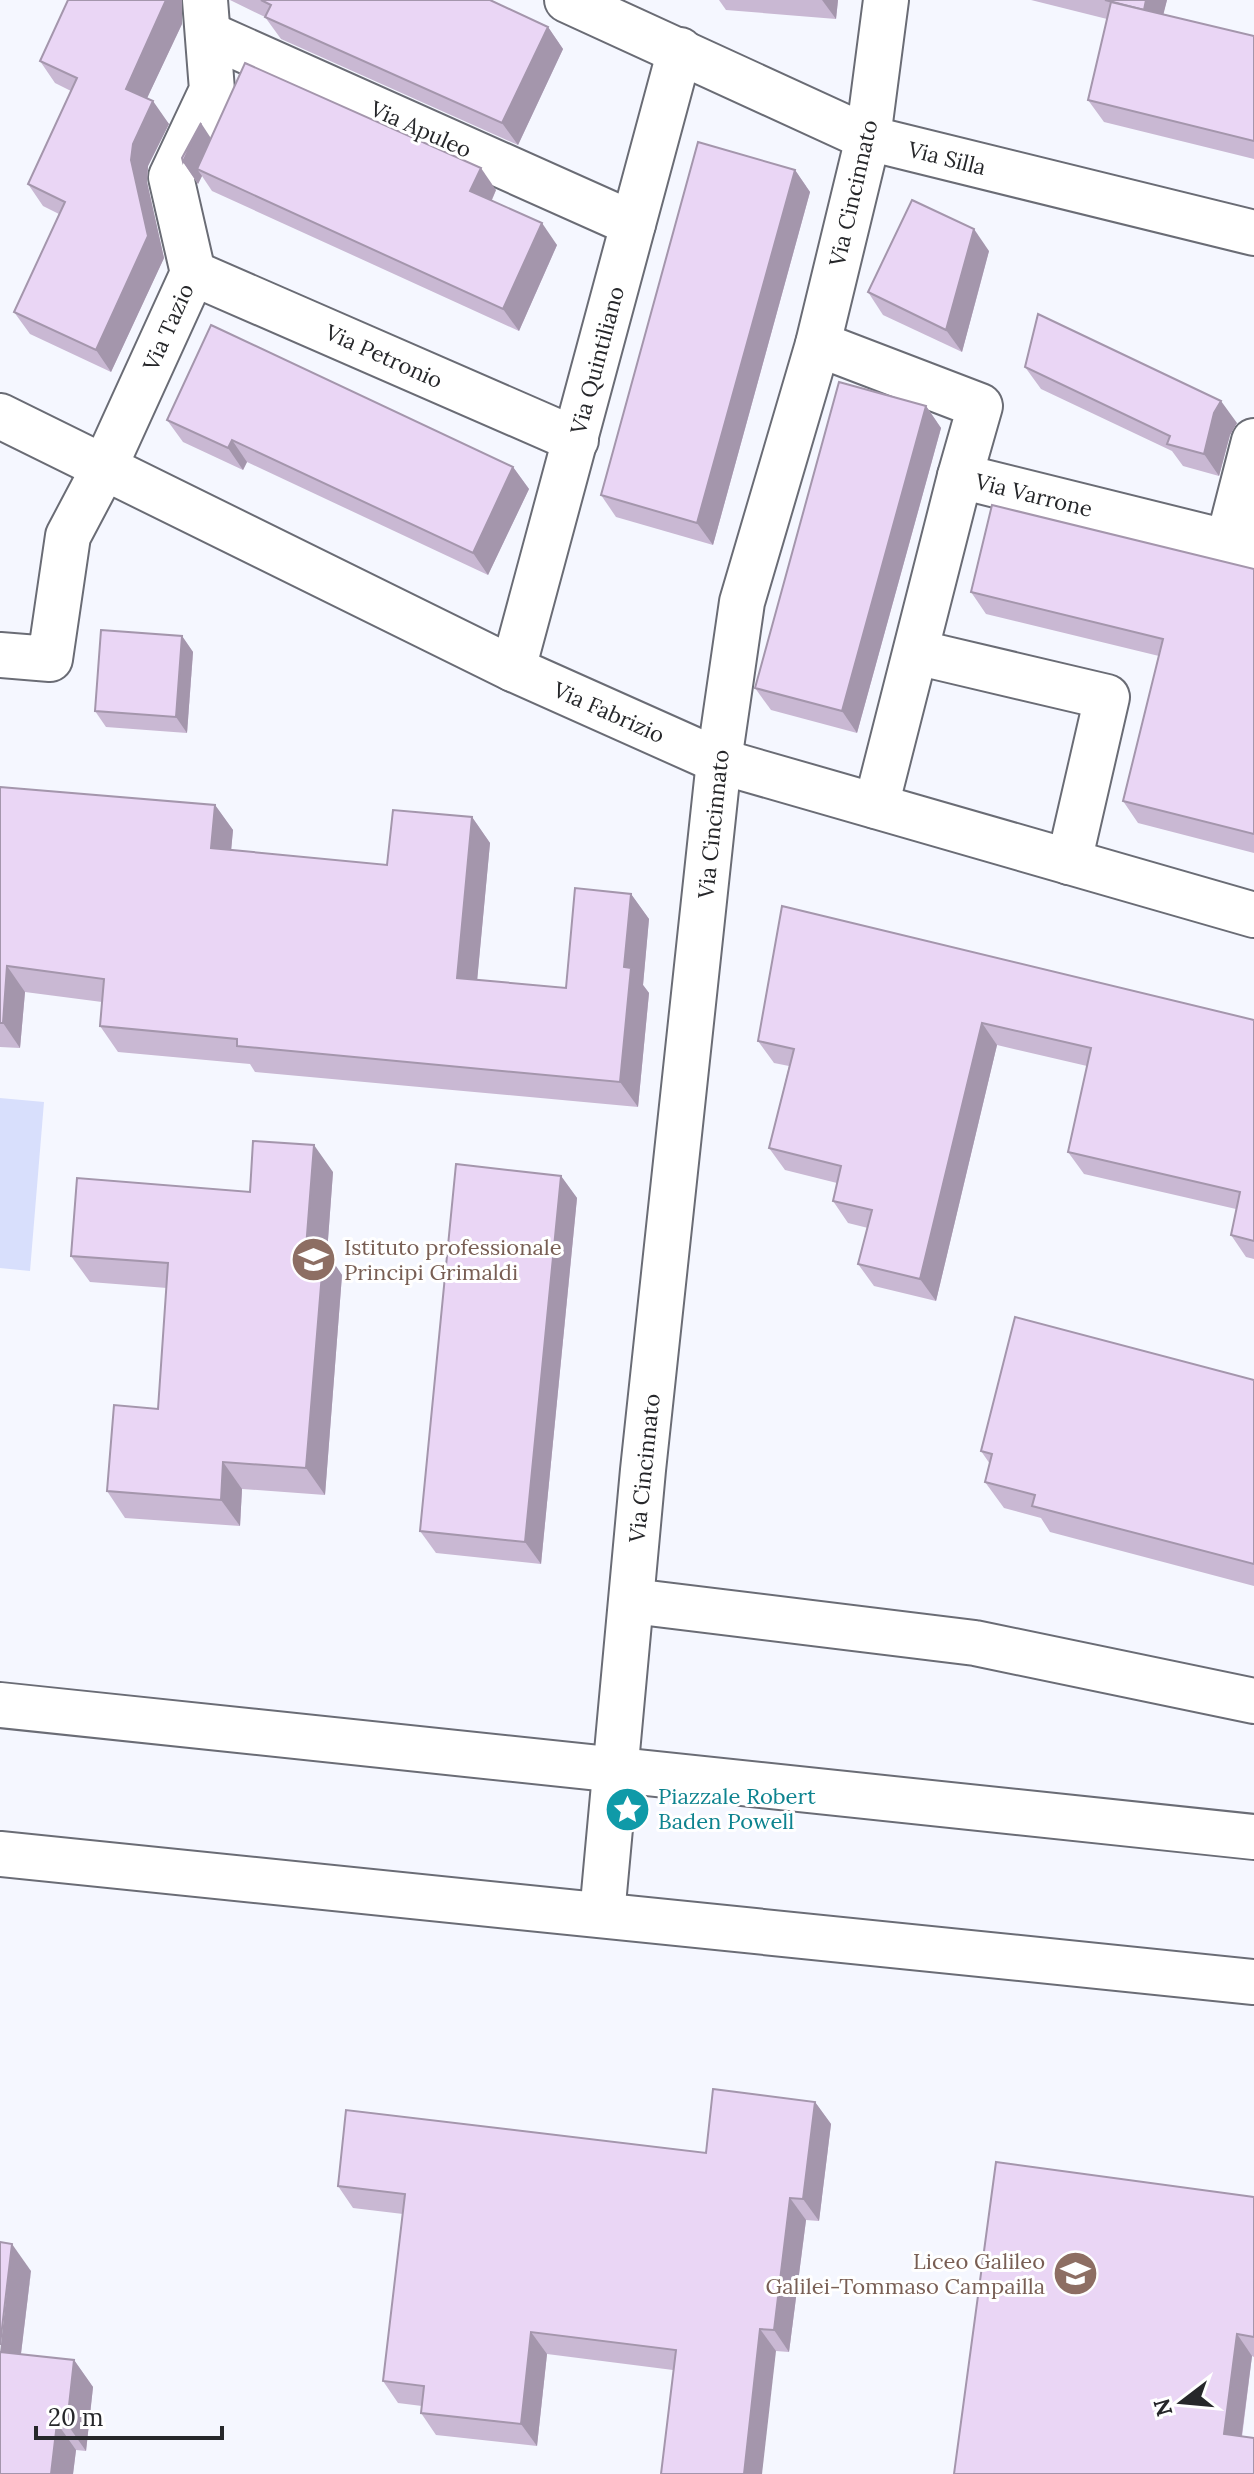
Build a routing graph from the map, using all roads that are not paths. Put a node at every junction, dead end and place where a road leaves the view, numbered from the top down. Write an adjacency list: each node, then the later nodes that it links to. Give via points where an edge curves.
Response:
1 (567, 0): 4 (street, Via Silla)
2 (886, 0): 5 (street, Via Cincinnato)
3 (206, 17): 6 (street, Via Apuleo); 8 (street, Via Tazio, via 212,90 171,177)
4 (680, 50): 5 (street, Via Silla); 6 (street, Via Quintiliano)
5 (868, 138): 7 (street, Via Silla); 9 (street, Via Cincinnato)
6 (633, 224): 11 (street, Via Quintiliano)
7 (1254, 233)
8 (193, 273): 11 (street, Via Petronio); 13 (street, Via Tazio)
9 (818, 344): 14 (street, Via Varrone, via 980,406); 19 (street, Via Cincinnato, via 742,602)
10 (0, 416): 13 (street, Via Fabrizio)
11 (576, 440): 18 (street, Via Quintiliano)
12 (1254, 441): 15 (street)
13 (105, 466): 17 (street, Via Tazio, via 68,536 50,659); 18 (street, Via Fabrizio)
14 (960, 476): 15 (street, Via Varrone); 16 (street)
15 (1241, 546)
16 (916, 652): 20 (street); 21 (street, via 1107,697)
17 (0, 655)
18 (513, 669): 19 (street, Via Fabrizio)
19 (719, 761): 20 (street, Via Fabrizio); 23 (street, Via Cincinnato)
20 (876, 806): 21 (street, Via Fabrizio)
21 (1069, 862): 22 (street, Via Fabrizio)
22 (1254, 915)
23 (632, 1601): 24 (street, via 975,1643); 26 (street, Via Cincinnato)
24 (1254, 1701)
25 (0, 1705): 26 (street)
26 (616, 1770): 27 (street); 29 (street, Via Cincinnato)
27 (1254, 1837)
28 (0, 1854): 29 (street)
29 (602, 1915): 30 (street)
30 (1254, 1982)

